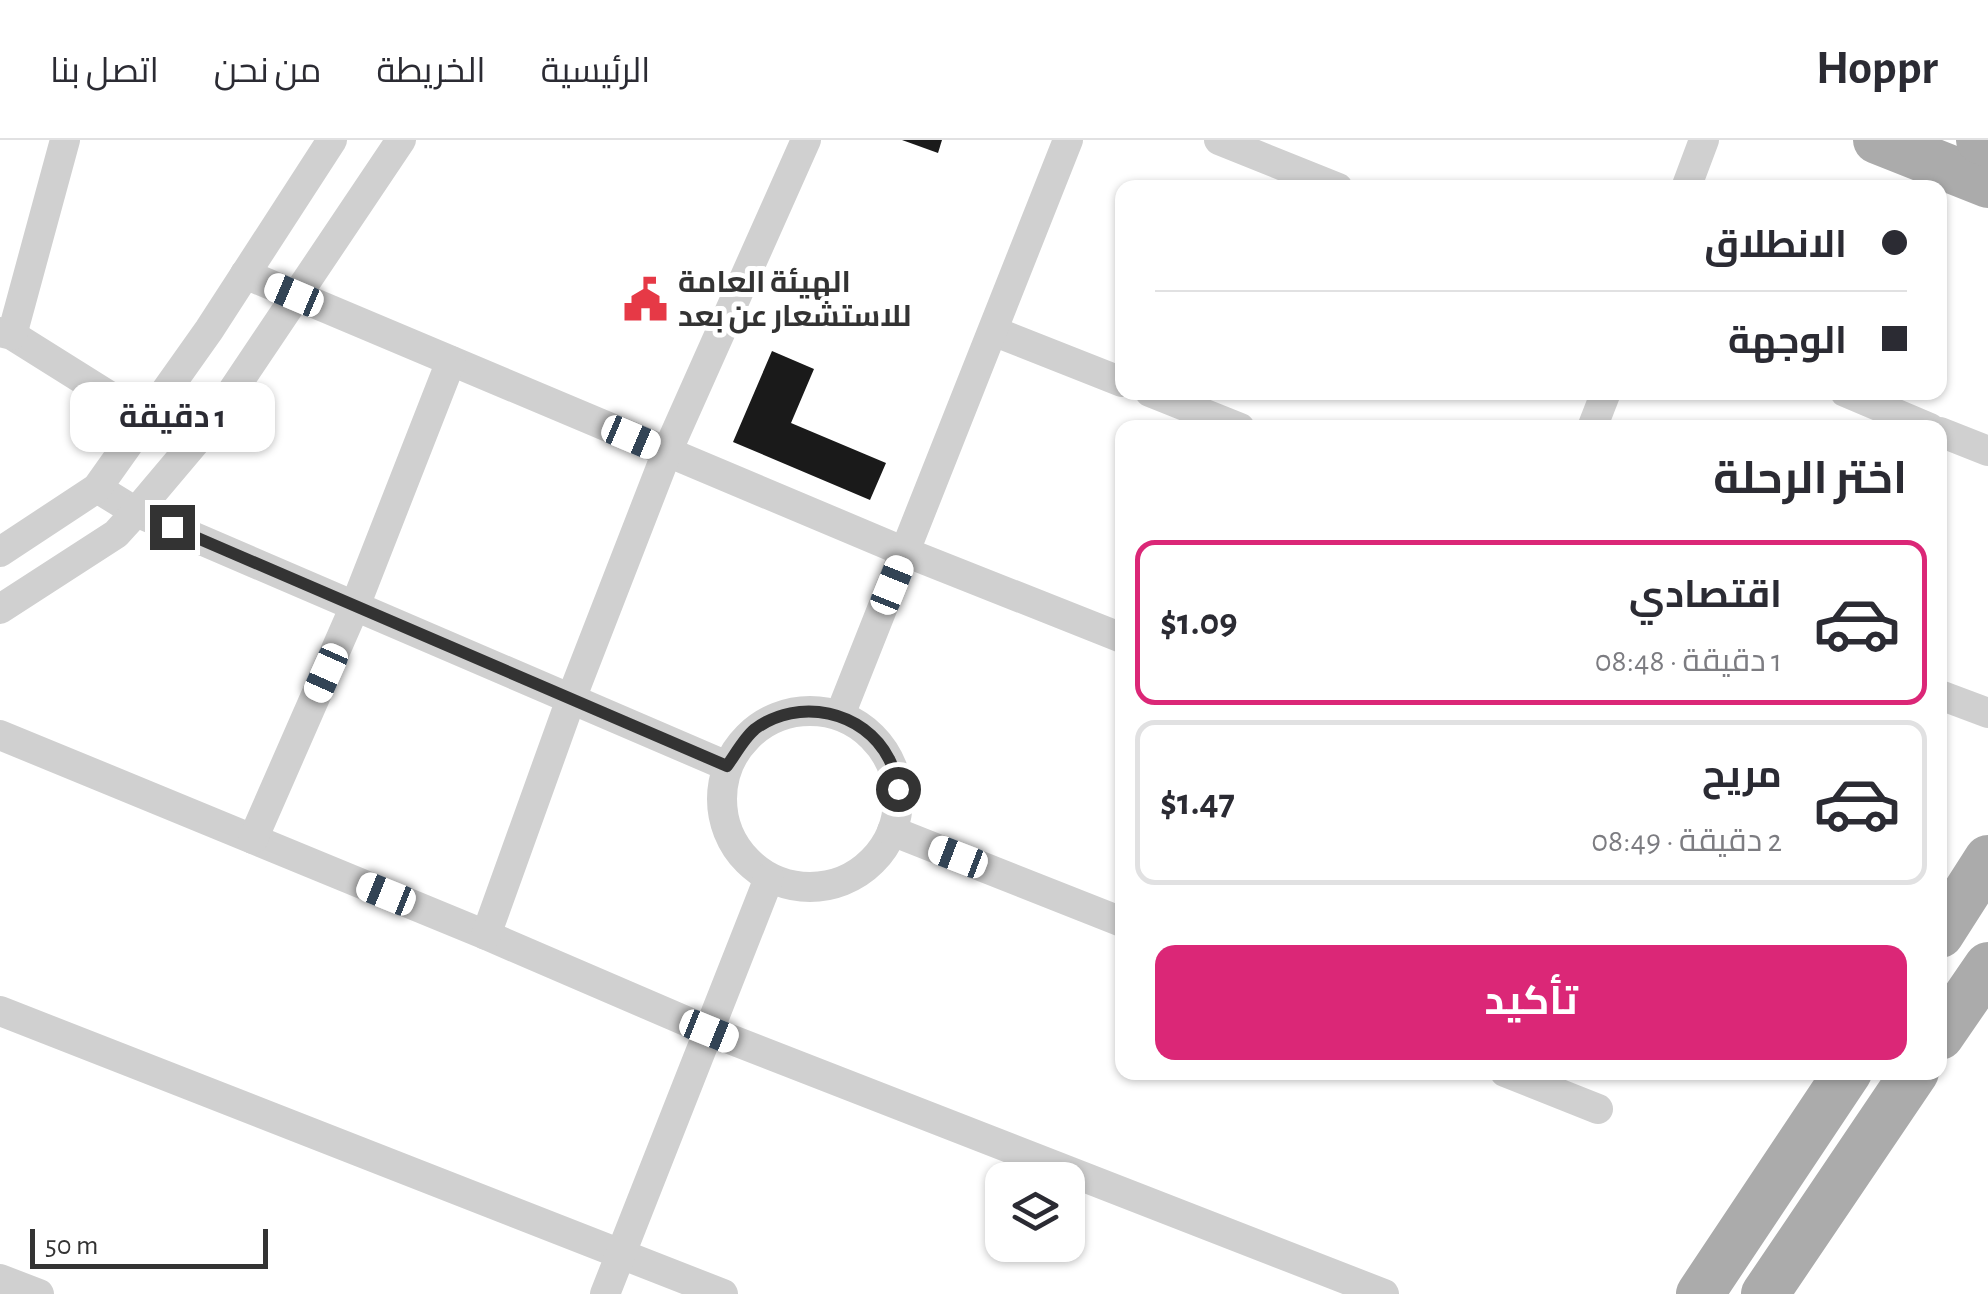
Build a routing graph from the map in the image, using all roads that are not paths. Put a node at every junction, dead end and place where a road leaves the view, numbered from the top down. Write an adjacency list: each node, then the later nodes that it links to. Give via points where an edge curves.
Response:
1 (65, 140): 17 (street)
2 (332, 140): 14 (street)
3 (400, 140): 15 (street)
4 (806, 140): 26 (street)
5 (1068, 140): 16 (street)
6 (1218, 140): 11 (street)
7 (1704, 140): 12 (street)
8 (1877, 140): 13 (main road)
9 (1980, 140): 10 (main road)
10 (1988, 143)
11 (1318, 180)
12 (1689, 180)
13 (1988, 184)
14 (244, 274): 15 (street); 22 (street)
15 (294, 295): 18 (street); 29 (street, via 211,422)
16 (992, 331): 19 (street); 31 (street)
17 (6, 334): 22 (street)
18 (451, 361): 26 (street); 32 (street)
19 (1115, 379)
20 (1170, 400): 23 (street)
21 (1864, 400): 24 (street)
22 (146, 419): 28 (street)
23 (1220, 420)
24 (1911, 420)
25 (1947, 435): 27 (street)
26 (667, 452): 31 (street); 36 (street)
27 (1988, 452)
28 (97, 488): 29 (street); 30 (street)
29 (136, 512): 32 (street); 33 (street, via 116,534)
30 (0, 552)
31 (905, 552): 34 (street); 38 (street)
32 (355, 606): 36 (street); 42 (street)
33 (0, 609)
34 (1115, 635)
35 (1947, 698): 37 (street)
36 (571, 699): 40 (street); 47 (street)
37 (1988, 713)
38 (840, 716): 40 (street, via 809,710 779,716 752,731); 41 (street, via 871,734 890,760 898,789)
39 (0, 736): 42 (street)
40 (727, 766): 44 (street, via 720,796 725,827 740,854)
41 (892, 832): 44 (street, via 858,873 830,886 799,887); 45 (street)
42 (253, 840): 47 (street)
43 (1988, 859): 46 (main road)
44 (769, 878): 51 (street)
45 (1115, 919)
46 (1947, 923)
47 (486, 935): 51 (street)
48 (1988, 966): 50 (main road)
49 (0, 1011): 56 (street)
50 (1947, 1026)
51 (709, 1031): 56 (street); 61 (street)
52 (1525, 1080): 55 (street)
53 (1843, 1080): 62 (main road)
54 (1910, 1080): 63 (main road)
55 (1598, 1109)
56 (621, 1254): 59 (street); 60 (street)
57 (0, 1279): 58 (street)
58 (39, 1294)
59 (605, 1294)
60 (723, 1294)
61 (1384, 1294)
62 (1700, 1294)
63 (1765, 1294)

